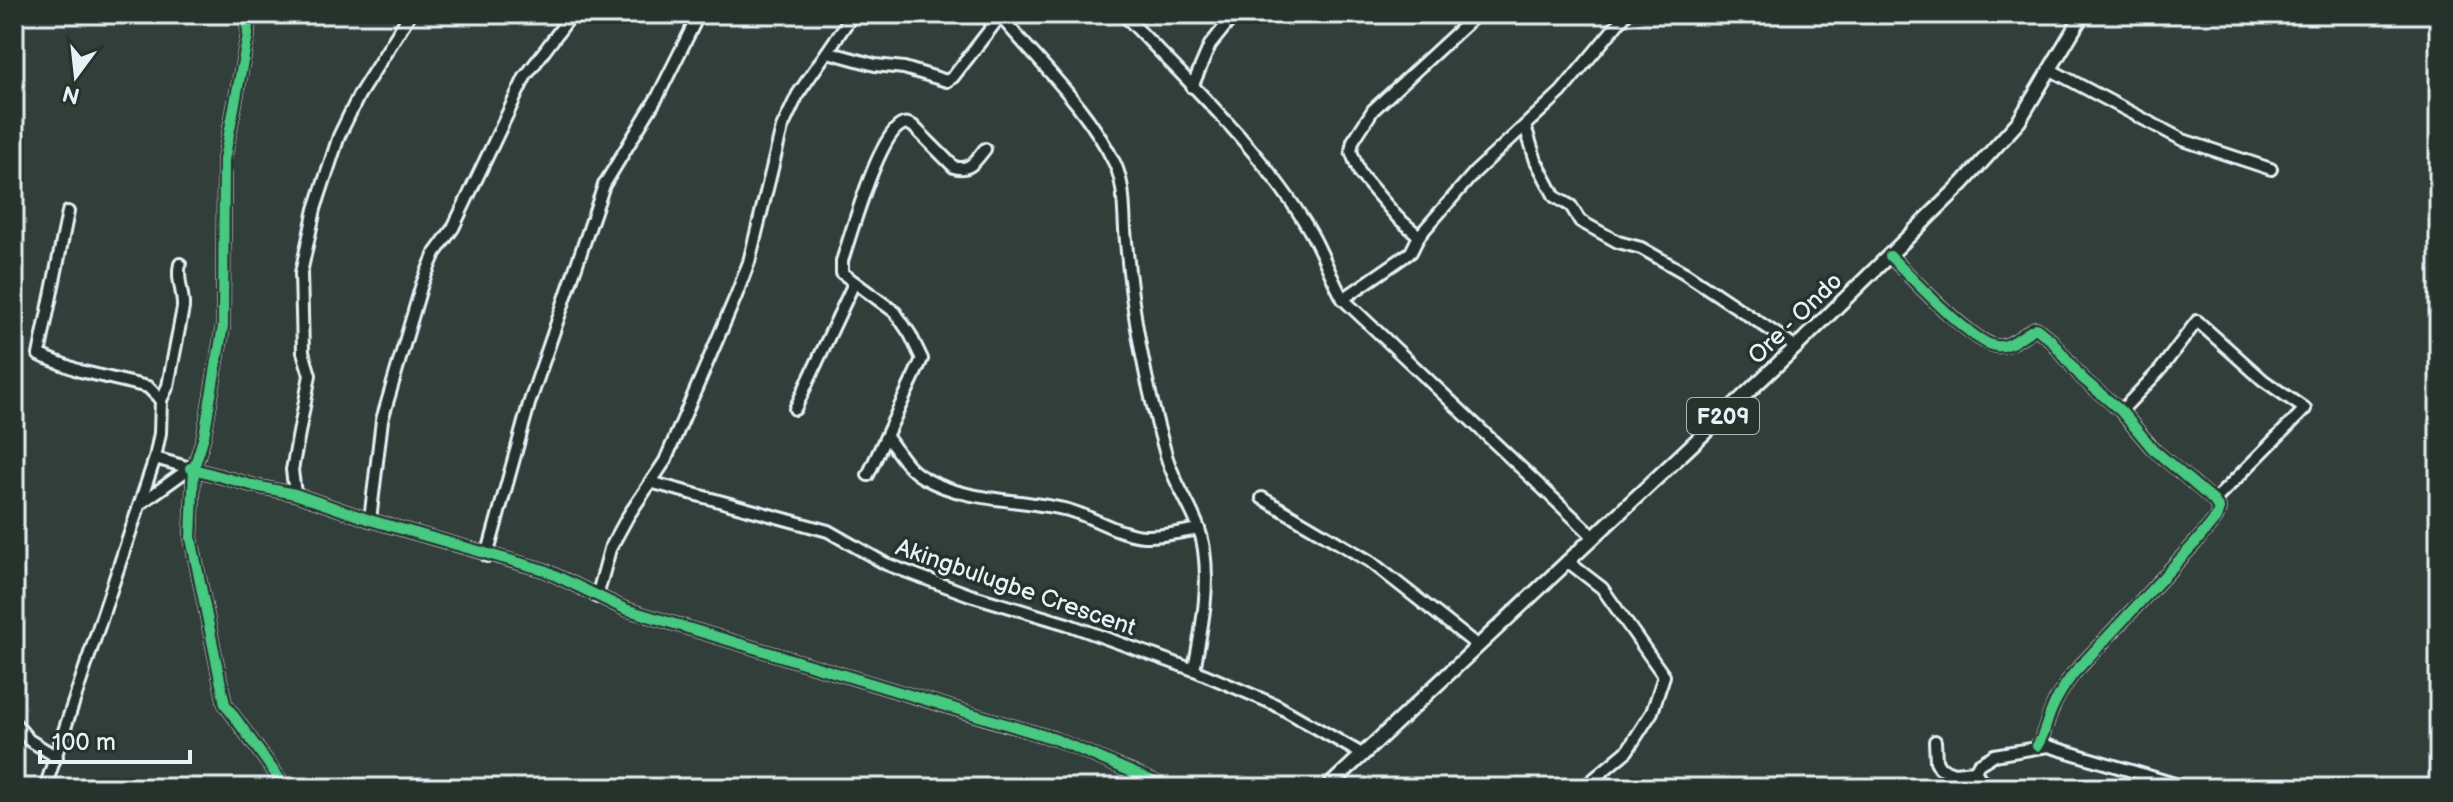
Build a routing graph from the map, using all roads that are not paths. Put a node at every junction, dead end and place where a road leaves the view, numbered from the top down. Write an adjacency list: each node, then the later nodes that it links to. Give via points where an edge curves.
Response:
1 (247, 14): 30 (street, via 248,35 224,160 223,326 204,436)
2 (410, 14): 33 (street, via 339,136 315,209 301,273 303,352 310,375 292,470)
3 (572, 14): 37 (street, via 525,77 422,284 382,420)
4 (699, 14): 40 (street, via 604,185 529,404)
5 (853, 14): 12 (street)
6 (1123, 14): 14 (street)
7 (1235, 14): 14 (street, via 1210,45)
8 (1477, 14): 19 (street, via 1373,110 1353,141 1351,151 1360,174)
9 (1626, 14): 15 (street)
10 (2083, 14): 13 (main road, Ore - Ondo / F209)
11 (1001, 15): 12 (street, via 947,81); 38 (street, via 1100,136 1117,168 1137,329 1166,459)
12 (828, 52): 32 (street, via 782,128 749,262 665,461)
13 (2051, 70): 17 (street, via 2183,140); 20 (main road, Ore - Ondo / F209, via 1997,147)
14 (1192, 87): 23 (street, via 1281,188)
15 (1525, 126): 19 (street, via 1475,172); 24 (street, via 1555,197 1571,206 1580,221 1685,273)
16 (985, 149): 22 (street, via 962,170 913,126 899,125 873,170 842,261 842,273)
17 (2271, 169)
18 (68, 212): 25 (street, via 39,355 148,387)
19 (1419, 236): 23 (street, via 1411,252)
20 (1890, 256): 24 (main road, Ore - Ondo / F209); 27 (street, via 1972,334 1996,346 2036,328)
21 (180, 264): 25 (street, via 183,308)
22 (854, 283): 26 (street); 28 (street, via 895,312 922,359)
23 (1343, 299): 39 (street)
24 (1796, 347): 39 (main road, Ore - Ondo / F209)
25 (161, 400): 29 (street)
26 (795, 409)
27 (2121, 411): 35 (street, via 2153,449); 35 (street, via 2197,321 2263,380 2305,409)
28 (887, 437): 31 (street); 38 (street, via 921,477 974,496 1064,509 1145,536)
29 (155, 458): 30 (street); 36 (street)
30 (192, 468): 33 (street); 36 (street); 52 (street, via 191,538 225,704)
31 (868, 475)
32 (650, 482): 42 (street, via 610,549); 44 (street, Akingbulugbe Crescent, via 828,531 886,564)
33 (295, 494): 37 (street)
34 (1262, 498): 43 (street, via 1371,562)
35 (2214, 501): 47 (street, via 2219,509 2216,518 2061,690)
36 (140, 504): 49 (street)
37 (370, 520): 40 (street)
38 (1199, 529): 44 (street, via 1206,582)
39 (1594, 537): 41 (main road, Ore - Ondo / F209)
40 (487, 556): 42 (street, via 544,570)
41 (1567, 561): 43 (main road, Ore - Ondo / F209); 55 (street, via 1602,588 1664,676 1652,712 1627,751)
42 (597, 597): 53 (street, via 1055,739)
43 (1478, 646): 48 (main road, Ore - Ondo / F209)
44 (1194, 670): 48 (street, Akingbulugbe Crescent, via 1276,705)
45 (14, 722): 49 (street, via 29,740)
46 (1935, 741): 50 (street, via 1940,768)
47 (2037, 746): 50 (street, via 1994,755); 57 (street)
48 (1362, 754): 54 (main road, Ore - Ondo / F209)
49 (57, 757): 51 (street)
50 (1975, 771): 56 (street)
51 (45, 788)
52 (286, 788)
53 (1169, 788)
54 (1327, 788)
55 (1583, 788)
56 (1990, 788)
57 (2188, 788)

